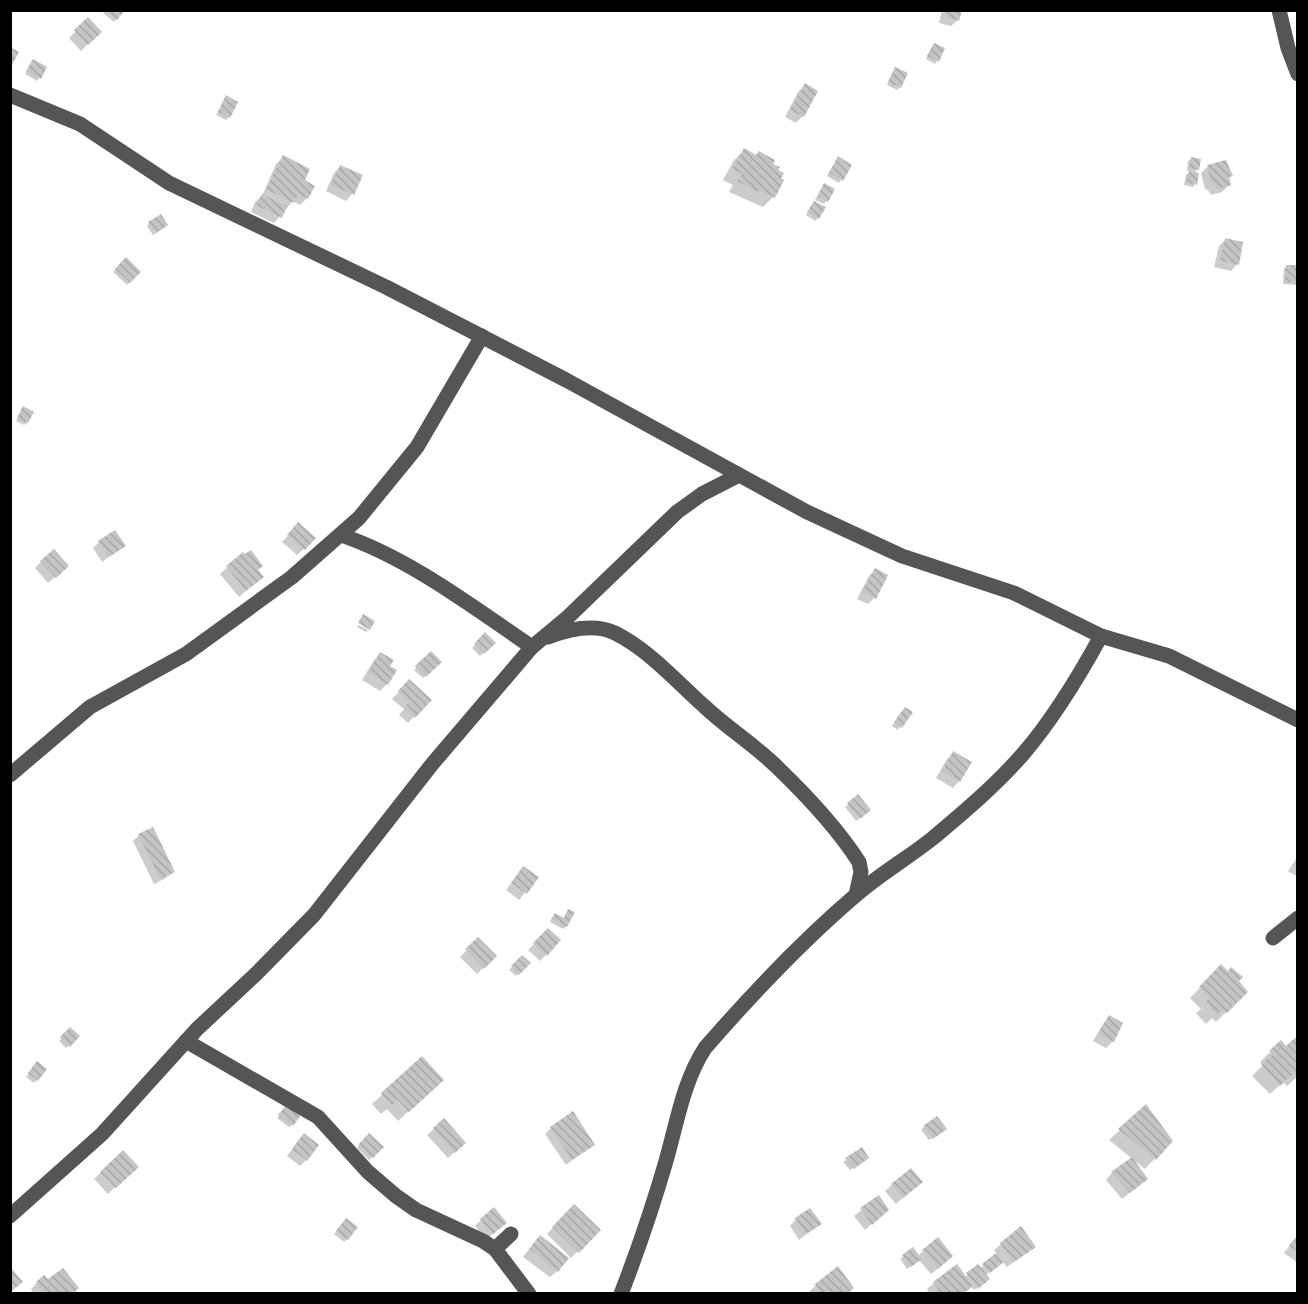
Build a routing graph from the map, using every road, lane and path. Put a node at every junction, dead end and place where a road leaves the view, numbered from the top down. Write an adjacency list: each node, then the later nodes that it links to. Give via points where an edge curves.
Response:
1 (1279, 10): 2 (street)
2 (1298, 74)
3 (10, 95): 4 (street, via 80,124 141,166 197,197)
4 (482, 336): 5 (street); 6 (street, via 417,447 379,496)
5 (740, 475): 7 (street, via 856,536 1014,594); 8 (street, via 677,512)
6 (341, 535): 8 (street, via 368,545); 10 (street, via 212,636 90,707)
7 (1101, 636): 9 (street, via 1169,656); 11 (street, via 1076,682 996,782 939,832)
8 (538, 643): 11 (street, via 580,628 594,628 614,633 645,653 778,767 815,808 859,862); 14 (street, via 433,764 314,915)
9 (1298, 720)
10 (10, 775)
11 (856, 895): 19 (street, via 788,959 698,1059)
12 (1298, 918): 13 (street)
13 (1273, 939)
14 (186, 1041): 15 (street, via 102,1134); 17 (street, via 318,1117 382,1186 416,1210)
15 (10, 1216)
16 (511, 1234): 17 (street)
17 (495, 1249): 18 (street)
18 (530, 1293)
19 (621, 1293)

